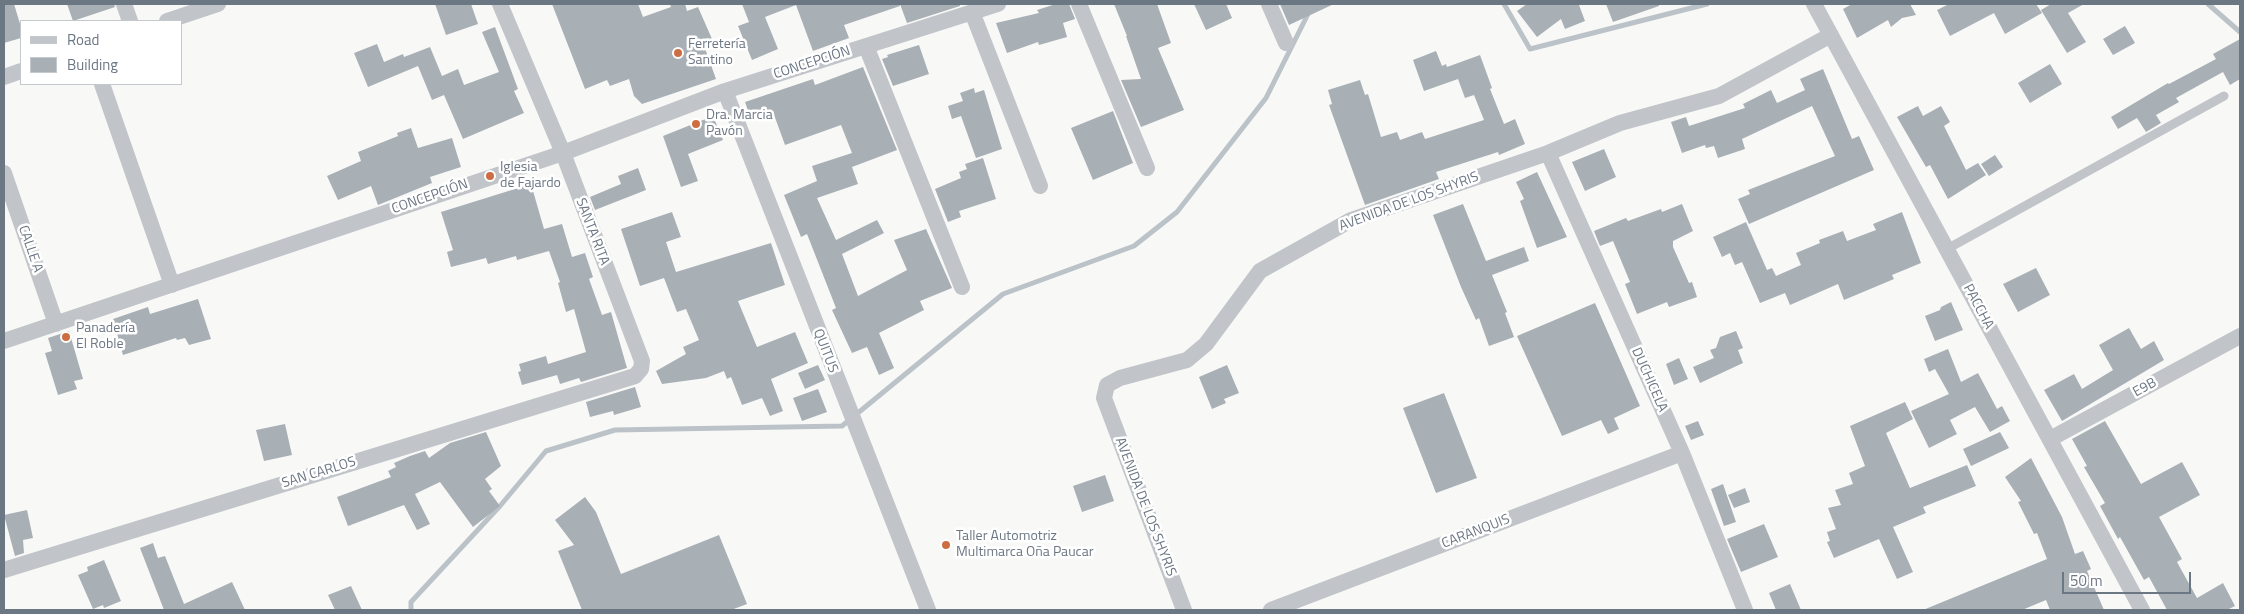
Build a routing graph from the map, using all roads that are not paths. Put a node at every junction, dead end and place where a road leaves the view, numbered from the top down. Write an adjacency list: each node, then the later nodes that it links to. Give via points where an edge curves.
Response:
1 (124, 4): 9 (street)
2 (218, 4): 10 (street)
3 (500, 4): 19 (street, SANTA RITA)
4 (998, 4): 8 (street, CONCEPCIÓN)
5 (1079, 4): 21 (street)
6 (1269, 4): 12 (street)
7 (1814, 4): 11 (street, PACCHA)
8 (972, 12): 13 (street, CONCEPCIÓN); 23 (street)
9 (130, 20)
10 (169, 20)
11 (1831, 35): 20 (street, AVENIDA DE LOS SHYRIS, via 1720,96 1620,123); 24 (street, PACCHA)
12 (1286, 44)
13 (866, 46): 17 (street, CONCEPCIÓN); 26 (street)
14 (20, 71): 15 (street)
15 (4, 77)
16 (102, 85): 25 (street)
17 (725, 91): 19 (street, CONCEPCIÓN); 34 (street, QUITUS)
18 (2224, 96): 24 (lane)
19 (563, 153): 25 (street, CONCEPCIÓN); 30 (street, SANTA RITA, via 642,361 641,370)
20 (1548, 153): 32 (street, DUCHICELA); 35 (street, AVENIDA DE LOS SHYRIS, via 1351,220 1260,271 1206,344 1187,360 1120,378 1107,385 1104,398)
21 (1147, 168)
22 (4, 172): 27 (street, CALLE A)
23 (1040, 186)
24 (1947, 249): 31 (street, PACCHA)
25 (172, 285): 27 (street, CONCEPCIÓN)
26 (962, 287)
27 (56, 324): 29 (street, CONCEPCIÓN)
28 (2240, 336): 31 (street, E9B)
29 (4, 341)
30 (635, 376): 33 (street, SAN CARLOS)
31 (2050, 440): 38 (street, PACCHA)
32 (1682, 453): 36 (street, CARANQUIS); 37 (street, DUCHICELA)
33 (4, 570)
34 (928, 610)
35 (1184, 610)
36 (1271, 610)
37 (1745, 610)
38 (2142, 610)

